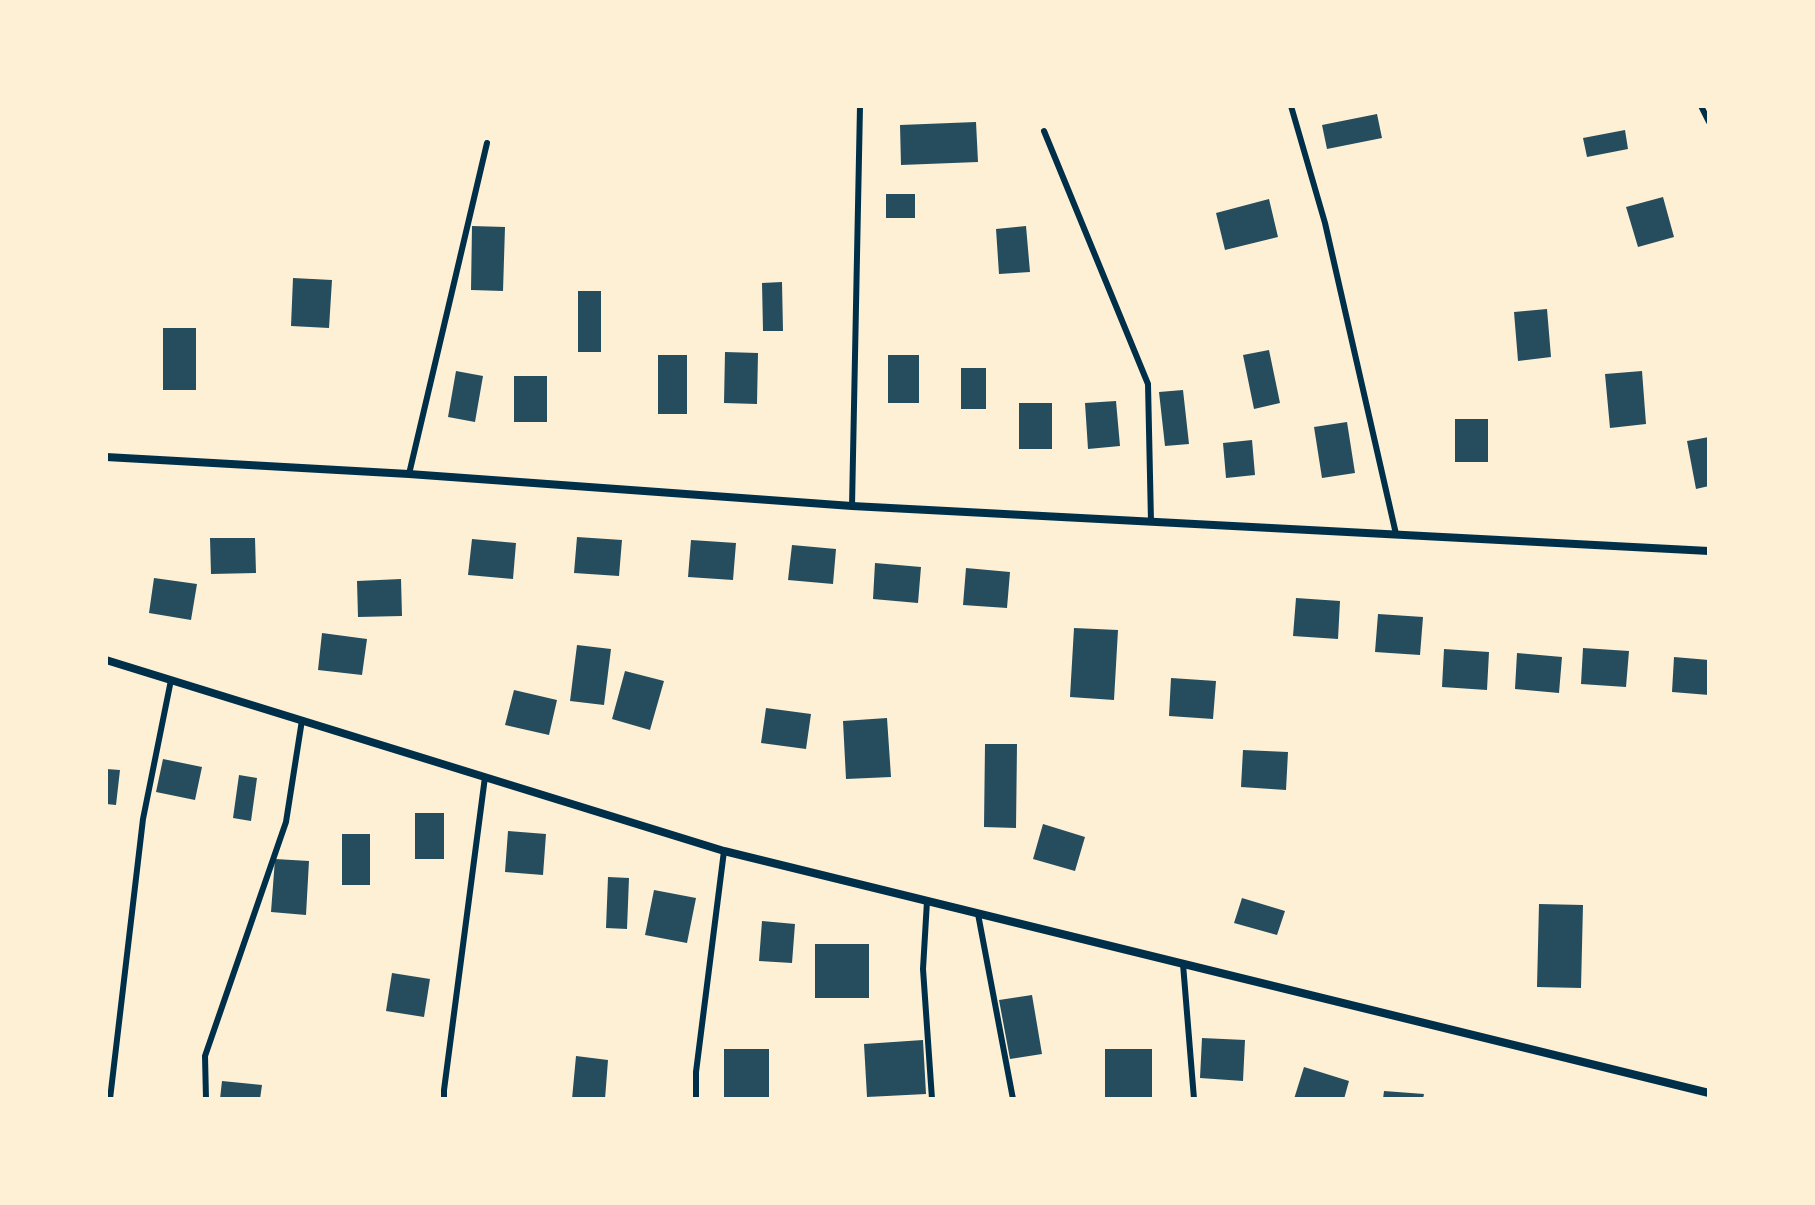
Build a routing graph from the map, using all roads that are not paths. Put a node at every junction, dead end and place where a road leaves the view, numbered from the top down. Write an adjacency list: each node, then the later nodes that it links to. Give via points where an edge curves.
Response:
1 (860, 106): 9 (lane)
2 (1291, 106): 11 (lane, via 1325,223)
3 (1701, 106): 4 (lane)
4 (1709, 122)
5 (1044, 131): 10 (lane, via 1148,384)
6 (487, 143): 8 (lane)
7 (106, 457): 8 (street)
8 (409, 474): 9 (street)
9 (852, 506): 10 (street)
10 (1151, 522): 11 (street)
11 (1396, 534): 12 (street)
12 (1709, 551)
13 (106, 660): 14 (street)
14 (171, 680): 15 (street); 22 (lane, via 143,819)
15 (302, 720): 16 (street); 23 (lane, via 286,822 205,1056)
16 (485, 777): 17 (street); 24 (lane)
17 (724, 851): 18 (street); 25 (lane)
18 (927, 901): 19 (street); 26 (lane, via 923,969)
19 (978, 914): 20 (street); 27 (lane)
20 (1183, 964): 21 (street); 28 (lane)
21 (1708, 1095)
22 (110, 1099)
23 (206, 1099)
24 (444, 1099)
25 (696, 1099)
26 (932, 1099)
27 (1013, 1099)
28 (1194, 1099)

